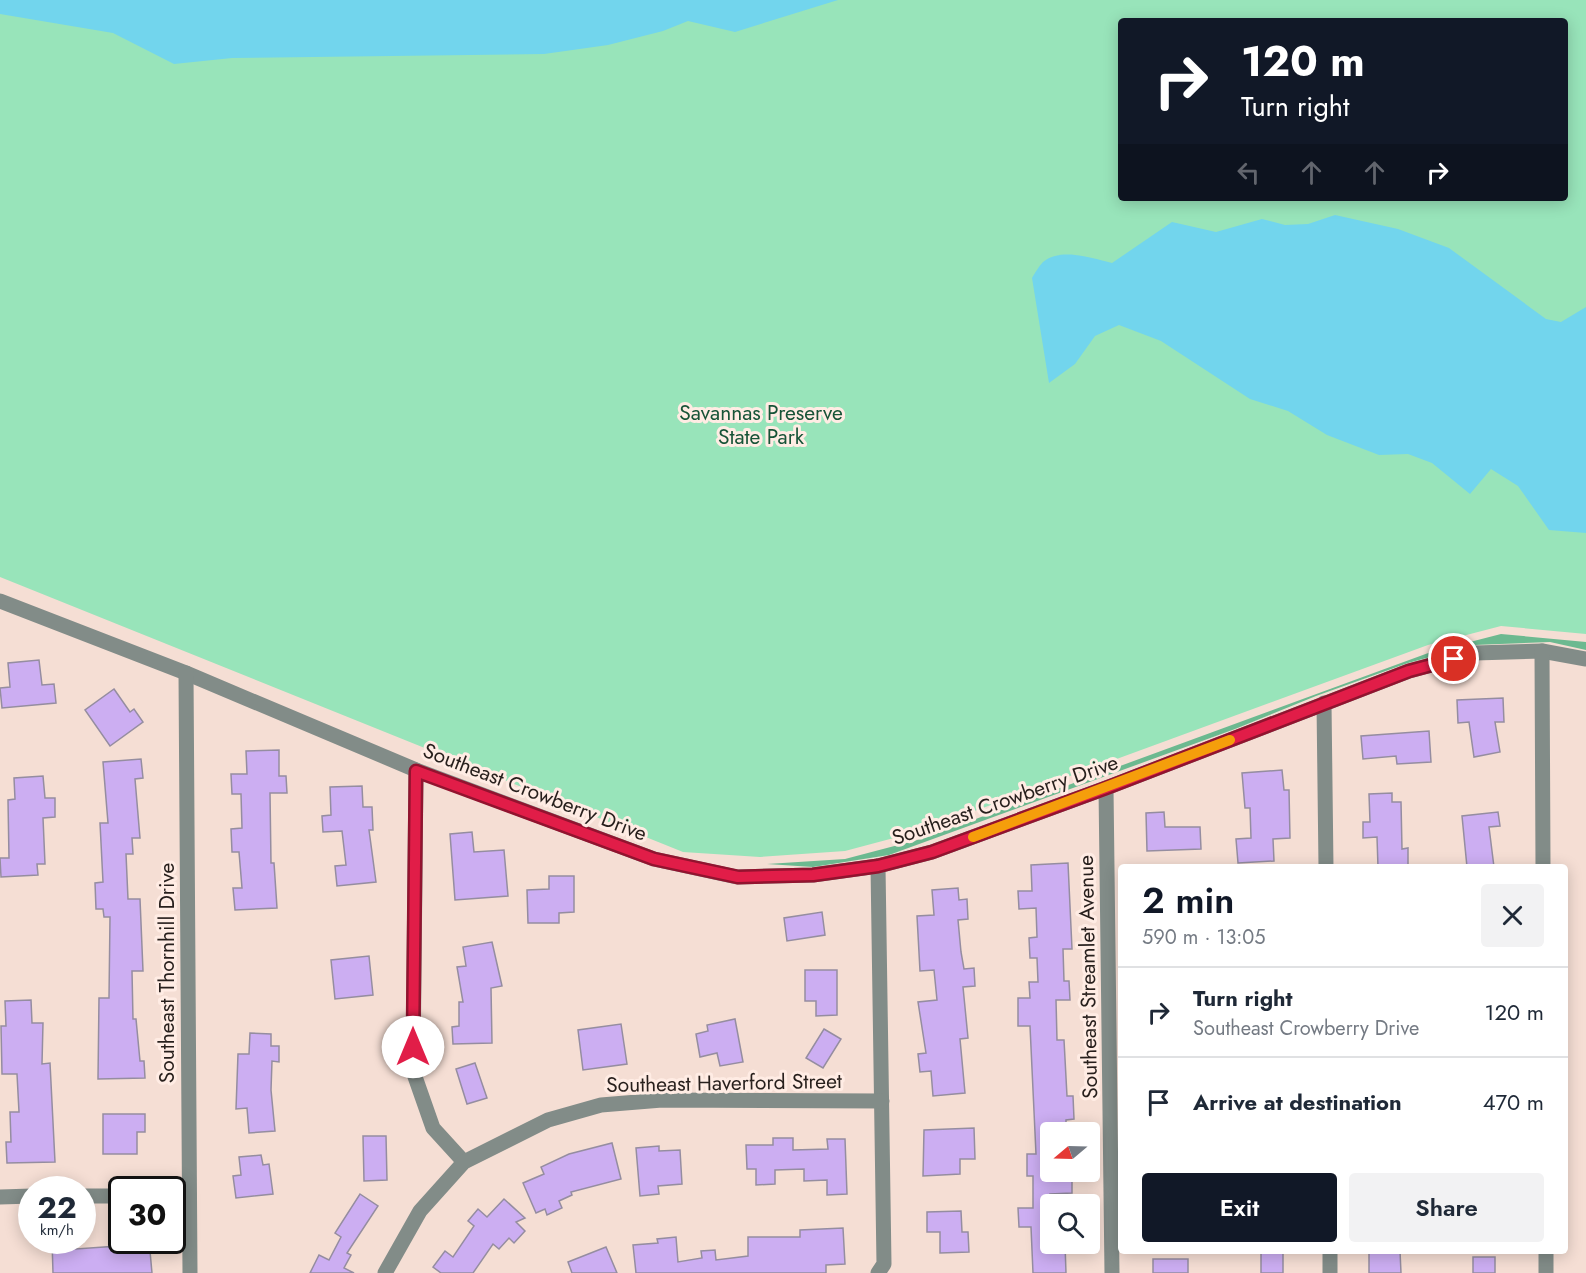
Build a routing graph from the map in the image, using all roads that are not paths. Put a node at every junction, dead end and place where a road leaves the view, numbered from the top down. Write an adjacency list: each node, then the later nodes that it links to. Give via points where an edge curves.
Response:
1 (0, 601): 4 (street, Southeast Crowberry Drive)
2 (1542, 651): 3 (street, Southeast Crowberry Drive); 5 (street, Southeast Crowberry Drive, via 1476,653 1409,671); 9 (street)
3 (1586, 658)
4 (186, 673): 6 (street, Southeast Crowberry Drive); 13 (street, Southeast Thornhill Drive)
5 (1324, 703): 7 (street, Southeast Crowberry Drive); 8 (street)
6 (416, 771): 10 (street, Southeast Crowberry Drive, via 654,859 738,877 813,875); 12 (street, via 413,1071 433,1128)
7 (1106, 788): 10 (street, Southeast Crowberry Drive, via 932,852); 21 (street, Southeast Streamlet Avenue)
8 (1326, 864)
9 (1543, 864)
10 (878, 866): 11 (street)
11 (882, 1101): 12 (street, Southeast Haverford Street, via 663,1100 601,1105 548,1120); 20 (street, via 884,1264)
12 (464, 1162): 19 (street, Southeast Haverford Street, via 420,1211)
13 (189, 1195): 18 (street, Southeast Thornhill Drive)
14 (18, 1196): 15 (street)
15 (0, 1197)
16 (1330, 1254): 22 (street)
17 (1546, 1254): 23 (street)
18 (190, 1273)
19 (385, 1273)
20 (878, 1273)
21 (1112, 1273)
22 (1330, 1273)
23 (1546, 1273)

